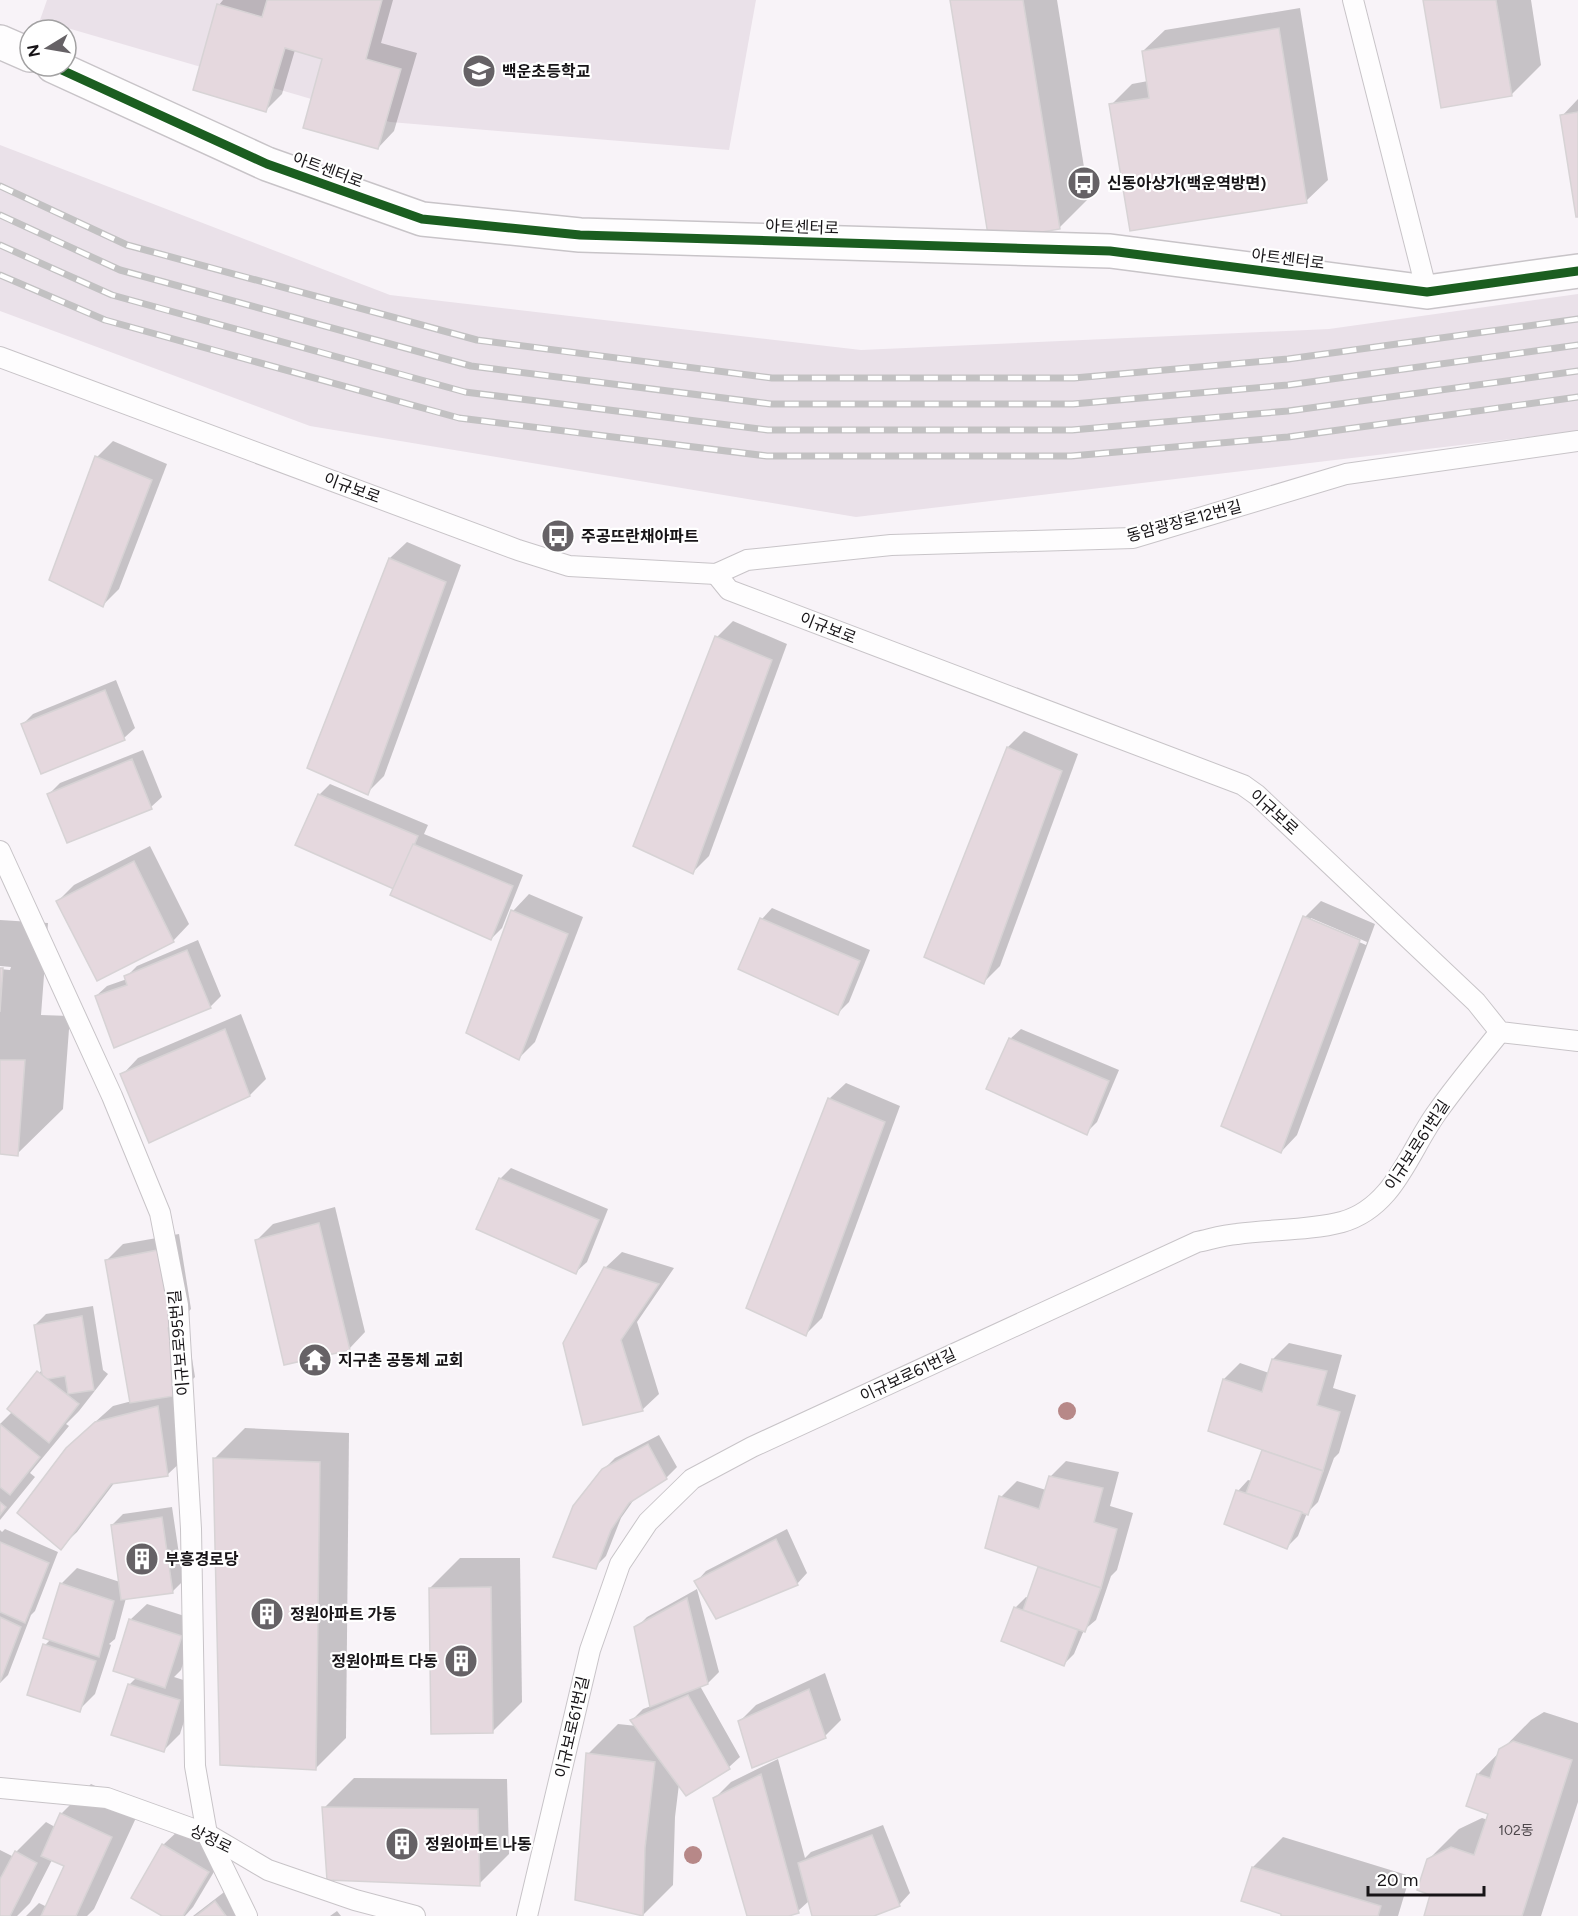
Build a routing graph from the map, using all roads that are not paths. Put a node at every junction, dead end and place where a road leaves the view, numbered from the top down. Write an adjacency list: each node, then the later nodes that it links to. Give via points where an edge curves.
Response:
1 (1353, 0): 6 (lane)
2 (0, 42): 3 (street)
3 (18, 50)
4 (78, 77): 6 (street, 아트센터로, via 267,164 422,219 580,235 1110,251)
5 (1578, 272): 6 (street, 아트센터로)
6 (1427, 292)
7 (0, 357): 9 (lane, 이규보로, via 569,566)
8 (1578, 441): 9 (lane, 동암광장로12번길, via 1346,474 1133,538 891,545 747,560)
9 (716, 574): 11 (lane, 이규보로, via 729,590 1243,785 1476,1002)
10 (0, 851): 14 (lane, 이규보로95번길, via 112,1096 160,1213 178,1305 191,1529 195,1766)
11 (1500, 1032): 12 (lane); 17 (lane, 이규보로61번길, via 1436,1112 1388,1192 1368,1210 1343,1221 1197,1242 752,1446 692,1479 648,1522 620,1564 590,1650)
12 (1578, 1041)
13 (0, 1788): 14 (lane, 상정로, via 107,1798)
14 (207, 1834): 15 (lane, 이규보로95번길); 16 (lane, 상정로, via 268,1870)
15 (247, 1916)
16 (415, 1916)
17 (527, 1916)

